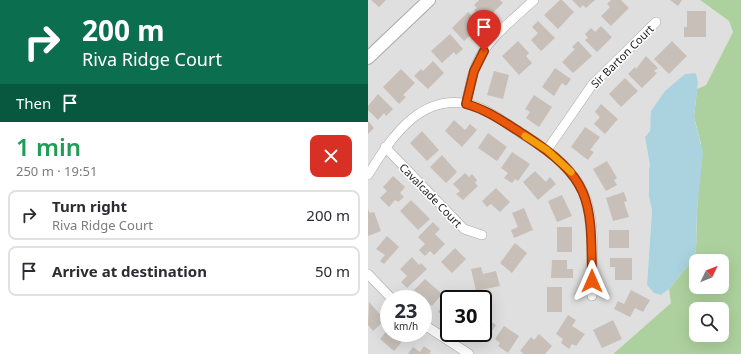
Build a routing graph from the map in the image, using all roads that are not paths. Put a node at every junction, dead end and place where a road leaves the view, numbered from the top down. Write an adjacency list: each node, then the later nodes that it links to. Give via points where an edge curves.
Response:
1 (429, 0): 4 (street)
2 (534, 0): 5 (street, via 491,41 484,51 474,71)
3 (656, 22): 7 (street, Sir Barton Court, via 592,85)
4 (368, 58)
5 (466, 104): 6 (street, via 439,104 424,110 395,134); 7 (street, via 488,112)
6 (385, 147): 8 (street); 9 (street, Cavalcade Court, via 464,229)
7 (547, 150): 12 (street, via 570,170 589,208)
8 (368, 175)
9 (482, 235)
10 (368, 274): 11 (street)
11 (383, 290)
12 (592, 296)
13 (432, 330): 14 (street)
14 (469, 354)

